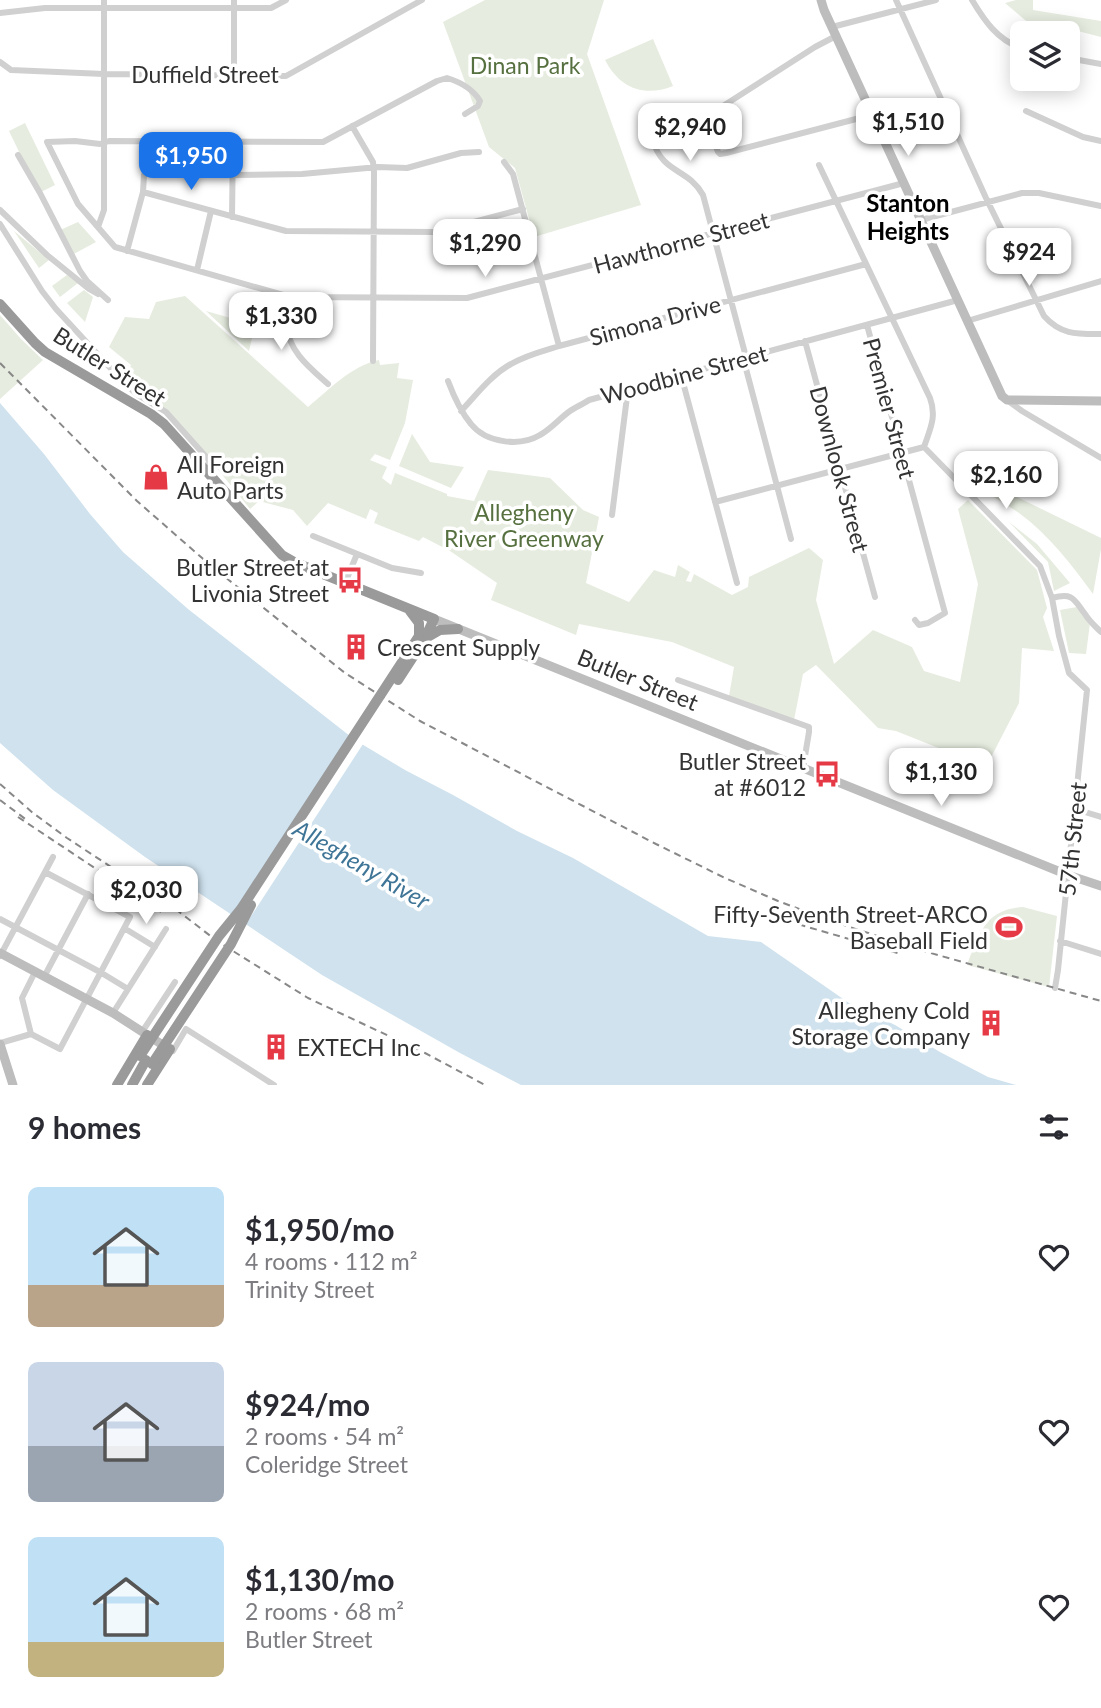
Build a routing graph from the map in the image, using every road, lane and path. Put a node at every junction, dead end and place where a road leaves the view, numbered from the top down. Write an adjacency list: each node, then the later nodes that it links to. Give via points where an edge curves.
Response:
1 (234, 0): 9 (street)
2 (286, 0): 9 (street, via 271,8)
3 (422, 0): 18 (street, Duffield Street, via 286,76)
4 (821, 0): 12 (main road)
5 (896, 0): 10 (street)
6 (936, 0): 10 (street)
7 (972, 0): 13 (street, via 992,29)
8 (104, 4): 9 (street); 11 (street); 17 (street)
9 (234, 9): 18 (street)
10 (901, 9): 12 (street); 37 (street)
11 (0, 13)
12 (834, 32): 20 (main road); 20 (street, via 706,117 718,152)
13 (1010, 43)
14 (1080, 60): 16 (street)
15 (0, 62): 17 (street, Duffield Street, via 11,70)
16 (1101, 64)
17 (104, 74): 18 (street, Duffield Street); 26 (street)
18 (234, 75)
19 (1026, 111): 24 (street)
20 (871, 113): 34 (main road)
21 (465, 114): 22 (street, via 480,101 464,85 447,78)
22 (352, 126): 25 (street, via 323,142); 31 (street)
23 (653, 141): 47 (street, via 665,163 698,186)
24 (1101, 141)
25 (233, 142): 26 (street); 33 (street)
26 (104, 143): 45 (street, via 104,209); 45 (street, via 47,142 78,204)
27 (479, 152): 31 (street, via 407,168)
28 (18, 155): 40 (street, via 80,271 108,300 47,255)
29 (505, 162): 39 (street)
30 (819, 165): 36 (street)
31 (374, 168): 33 (street); 46 (street)
32 (144, 175): 35 (street)
33 (232, 175): 42 (street)
34 (904, 183): 36 (street, Hawthorne Street); 43 (main road)
35 (143, 192): 41 (street); 48 (street)
36 (836, 201): 47 (street, Hawthorne Street); 49 (street)
37 (989, 202): 38 (street, via 1039,193); 43 (street); 57 (street)
38 (1101, 206)
39 (523, 209): 46 (street, via 436,232); 51 (street)
40 (0, 211)
41 (211, 211): 42 (street); 50 (street)
42 (232, 217): 46 (street, via 286,231)
43 (921, 220): 56 (main road)
44 (0, 224): 78 (street, via 51,303 126,385 168,414 208,459)
45 (98, 227): 48 (street, via 115,247)
46 (374, 232): 54 (street)
47 (712, 234): 51 (street, Hawthorne Street); 55 (street)
48 (127, 251): 50 (street, Hawthorne Street)
49 (866, 264): 55 (street, Simona Drive); 59 (street)
50 (197, 271): 53 (street, Hawthorne Street)
51 (541, 278): 54 (street, Hawthorne Street, via 467,298); 64 (street)
52 (1101, 281): 57 (street)
53 (290, 297): 54 (street, Hawthorne Street); 69 (street, via 289,338 302,360)
54 (373, 297): 66 (street)
55 (730, 300): 64 (street, Simona Drive); 65 (street)
56 (958, 300): 59 (street, Woodbine Street); 60 (main road)
57 (1037, 300): 60 (street); 62 (street, via 1053,326 1077,334)
58 (0, 304): 78 (highway, Butler Street, via 46,352 160,420)
59 (892, 318): 61 (street, Woodbine Street); 74 (street, via 933,409)
60 (967, 321): 71 (main road)
61 (867, 325): 63 (street, Woodbine Street); 75 (street, Premier Street)
62 (1101, 334)
63 (805, 341): 65 (street, Woodbine Street); 77 (street, Downlook Street)
64 (559, 346): 73 (street, Simona Drive, via 511,364)
65 (746, 357): 67 (street, Woodbine Street); 79 (street)
66 (373, 361)
67 (681, 375): 70 (street, Woodbine Street); 80 (street)
68 (448, 381): 73 (street, Woodbine Street)
69 (328, 384)
70 (628, 389): 73 (street, Woodbine Street, via 589,400 540,435 514,442 476,430); 81 (street)
71 (1007, 400): 72 (main road); 76 (street)
72 (1101, 401)
73 (461, 411)
74 (923, 447): 75 (street); 89 (street, via 1031,555)
75 (902, 452): 77 (street); 92 (street, Premier Street, via 945,613 925,625)
76 (1101, 458)
77 (839, 469): 79 (street); 88 (street, Downlook Street)
78 (209, 474): 86 (highway, Butler Street, via 282,555)
79 (777, 486): 80 (street); 83 (street)
80 (715, 502): 87 (street)
81 (612, 515)
82 (313, 536): 84 (street)
83 (791, 539)
84 (357, 554): 85 (street); 86 (street)
85 (421, 573)
86 (345, 583): 90 (highway, Butler Street)
87 (737, 583)
88 (875, 597)
89 (1052, 598): 95 (street, via 1073,598); 98 (street, 57th Street, via 1069,673 1087,690)
90 (408, 609): 91 (highway, Butler Street); 94 (highway)
91 (433, 620): 93 (main road, Butler Street); 94 (highway)
92 (915, 620)
93 (458, 629): 94 (highway); 97 (main road, Butler Street)
94 (425, 632): 105 (highway, bridge)
95 (1101, 632)
96 (678, 680): 97 (street, via 809,727)
97 (803, 768): 102 (main road, Butler Street)
98 (1076, 810): 99 (street); 102 (street, 57th Street)
99 (1101, 817)
100 (52, 857): 101 (street)
101 (45, 872): 104 (street); 107 (street)
102 (1068, 875): 103 (main road, Butler Street); 110 (street, 57th Street)
103 (1101, 886)
104 (88, 894): 108 (street, via 130,917); 112 (street)
105 (242, 912): 127 (highway, bridge); 127 (highway, bridge, via 219,936)
106 (0, 919): 107 (street)
107 (15, 927): 112 (street); 113 (street)
108 (124, 928): 111 (street); 115 (street)
109 (166, 929): 111 (street)
110 (1060, 941): 114 (street); 118 (street, 57th Street)
111 (155, 947): 119 (street)
112 (58, 950): 115 (street); 116 (street)
113 (0, 954): 116 (main road)
114 (1101, 954)
115 (100, 972): 119 (street); 120 (street)
116 (40, 975): 120 (main road); 123 (street, via 22,998)
117 (175, 982): 122 (street)
118 (1055, 988)
119 (128, 989): 121 (street)
120 (87, 1000): 121 (main road); 123 (street, via 61,1049)
121 (113, 1013): 122 (main road)
122 (145, 1033): 125 (main road); 129 (highway)
123 (31, 1034): 124 (street)
124 (0, 1043): 126 (main road)
125 (171, 1050): 133 (highway); 134 (street, via 186,1029)
126 (2, 1057): 128 (main road)
127 (146, 1060): 130 (highway); 131 (highway); 132 (highway)
128 (13, 1085)
129 (117, 1085)
130 (124, 1085)
131 (132, 1085)
132 (140, 1085)
133 (147, 1085)
134 (274, 1085)

